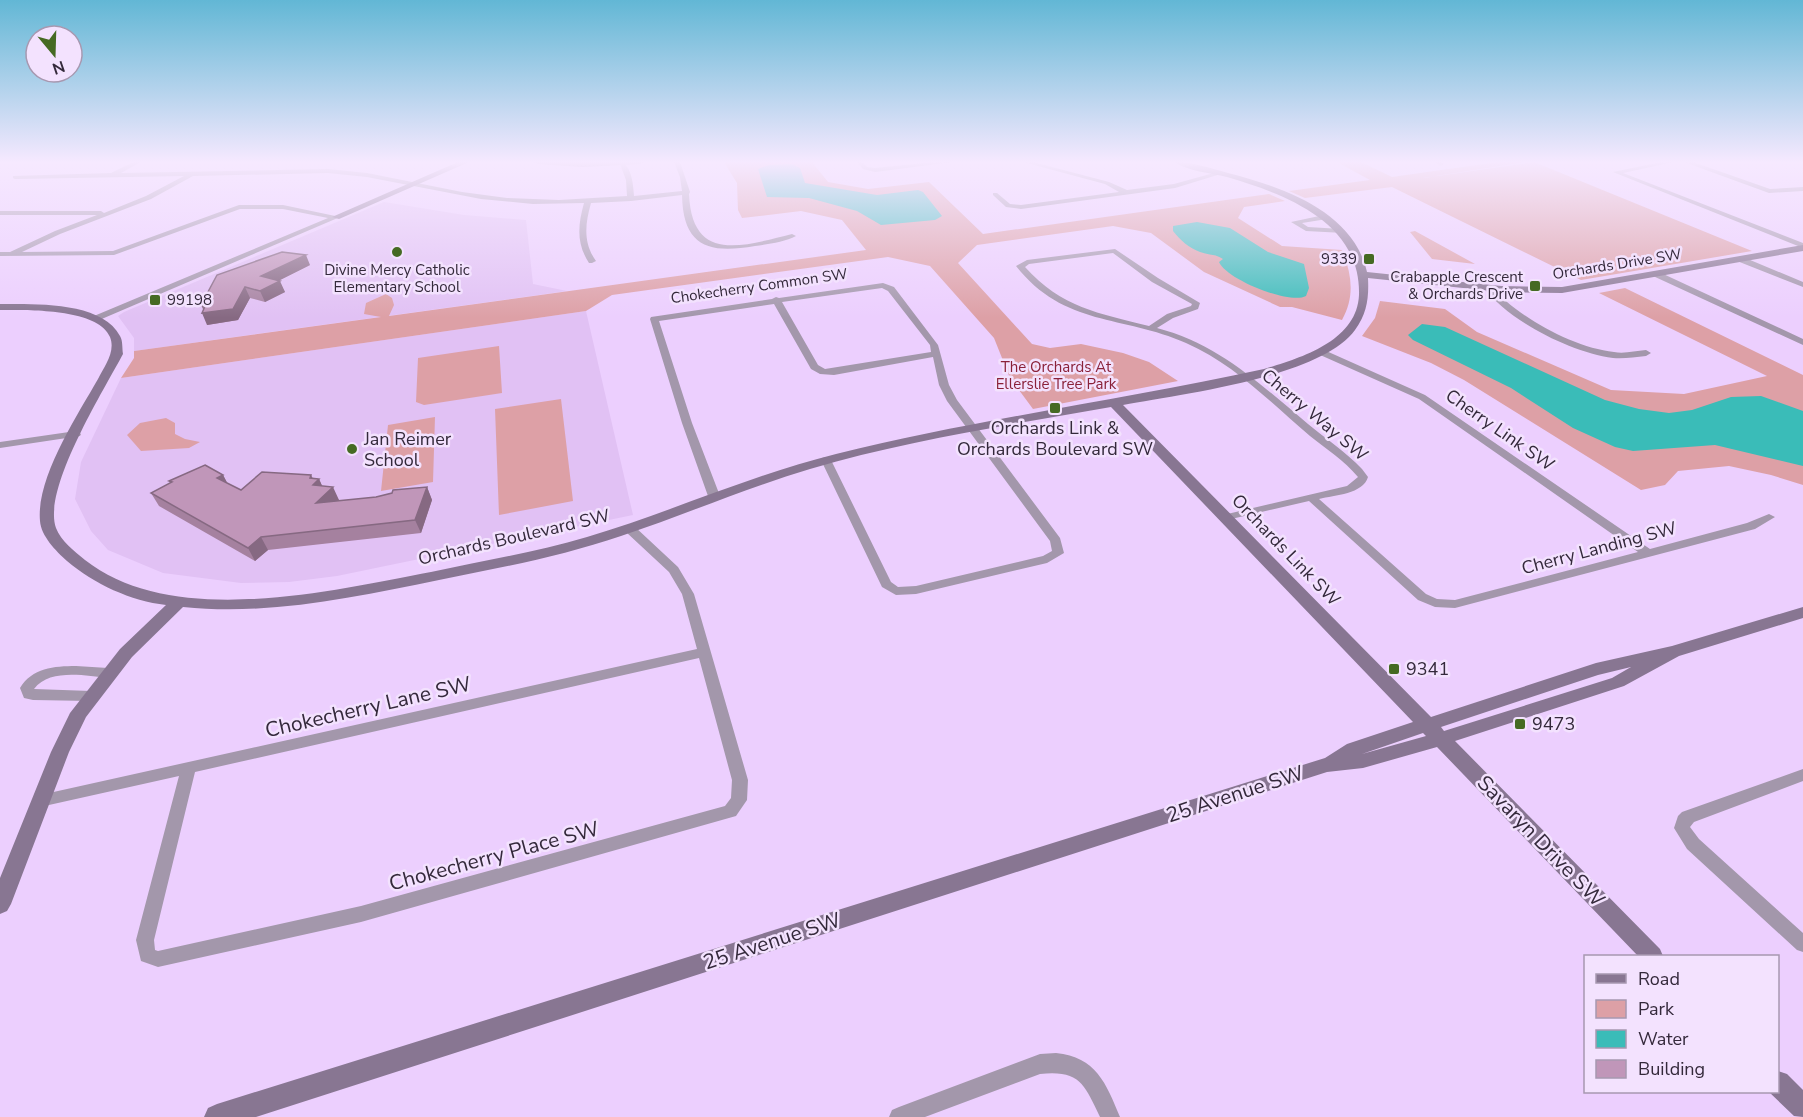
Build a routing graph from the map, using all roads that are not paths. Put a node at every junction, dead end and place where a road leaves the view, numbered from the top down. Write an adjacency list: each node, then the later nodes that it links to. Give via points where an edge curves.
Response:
1 (107, 214): 15 (street, via 51,234)
2 (219, 214): 15 (street, via 114,253)
3 (321, 214): 9 (street)
4 (343, 214): 9 (street)
5 (585, 214): 17 (street, via 582,238)
6 (686, 214): 12 (street, via 689,224 710,246)
7 (1319, 214): 10 (street, Orchards Boulevard SW)
8 (1721, 214): 13 (street)
9 (336, 217): 24 (street)
10 (1324, 217): 11 (street, Orchards Boulevard SW); 11 (street, via 1295,222 1308,229)
11 (1341, 231): 18 (street, Orchards Boulevard SW, via 1353,245)
12 (792, 236)
13 (1803, 247): 16 (street, Orchards Drive SW)
14 (0, 254): 15 (street)
15 (12, 254)
16 (1740, 259): 19 (street, Orchards Drive SW); 20 (street)
17 (592, 261)
18 (1363, 274): 21 (street, Orchards Drive SW); 27 (street, Orchards Boulevard SW, via 1365,299 1360,315 1340,340)
19 (1656, 274): 21 (street, Orchards Drive SW, via 1574,289); 26 (street)
20 (1803, 285)
21 (1487, 287): 28 (street, via 1510,311 1552,333 1609,354)
22 (776, 299): 29 (street, Chokecherry Common SW, via 886,285 932,342); 29 (street, via 819,370 834,372); 36 (street, Chokecherry Common SW, via 665,315 653,321)
23 (0, 307): 24 (street, via 45,308)
24 (96, 318): 33 (street, Orchards Boulevard SW, via 116,335 119,345)
25 (1150, 328): 25 (street, via 1196,303 1155,280 1119,252 1105,250 1021,264 1020,268 1071,310); 30 (street, via 1196,344)
26 (1803, 342)
27 (1321, 352): 30 (street, Orchards Boulevard SW); 41 (street, Cherry Link SW, via 1422,397)
28 (1646, 353)
29 (937, 354): 32 (street, Chokecherry Common SW, via 946,391)
30 (1245, 377): 31 (street, Orchards Boulevard SW); 37 (street, Cherry Way SW, via 1363,477 1358,485)
31 (1114, 403): 32 (street, Orchards Boulevard SW); 38 (street, Orchards Link SW)
32 (973, 430): 35 (street, Orchards Boulevard SW); 35 (street, Chokecherry Common SW, via 1056,541 1059,548 1055,555 916,590 896,591 886,584)
33 (76, 434): 34 (street); 42 (street, Orchards Boulevard SW, via 49,492 48,523 53,535 92,574 122,588)
34 (0, 446)
35 (825, 460): 36 (street, Orchards Boulevard SW)
36 (714, 496): 40 (street, Orchards Boulevard SW)
37 (1311, 497): 38 (street, Cherry Way SW); 41 (street, Cherry Landing SW, via 1417,592 1435,603 1455,604)
38 (1227, 517): 47 (street, Orchards Link SW)
39 (1769, 517): 41 (street, Cherry Landing SW, via 1751,526)
40 (630, 528): 42 (street, Orchards Boulevard SW, via 536,555 330,596 255,603); 44 (street, Chokecherry Place SW, via 686,587)
41 (1649, 554)
42 (178, 601): 45 (street)
43 (1803, 612): 47 (street, 25 Avenue SW, via 1673,652 1618,682)
44 (704, 652): 48 (street, Chokecherry Lane SW); 48 (street, Chokecherry Place SW, via 741,789 740,800 730,811 372,911 158,959 147,955 145,940)
45 (108, 673): 46 (street); 46 (street, via 54,672 38,677 27,688 33,695)
46 (91, 696): 50 (street, via 68,735)
47 (1436, 732): 53 (street, Savaryn Drive SW); 56 (street, 25 Avenue SW, via 1363,761 1327,765)
48 (188, 769): 50 (street, Chokecherry Lane SW)
49 (1803, 775): 52 (street, via 1689,817 1682,828 1693,844)
50 (40, 801): 51 (street)
51 (0, 904)
52 (1803, 944)
53 (1650, 955)
54 (1779, 1084): 55 (street)
55 (1803, 1107)
56 (217, 1117)
57 (899, 1117): 58 (street, via 1040,1064 1063,1062 1079,1067 1096,1087)
58 (1110, 1117)

